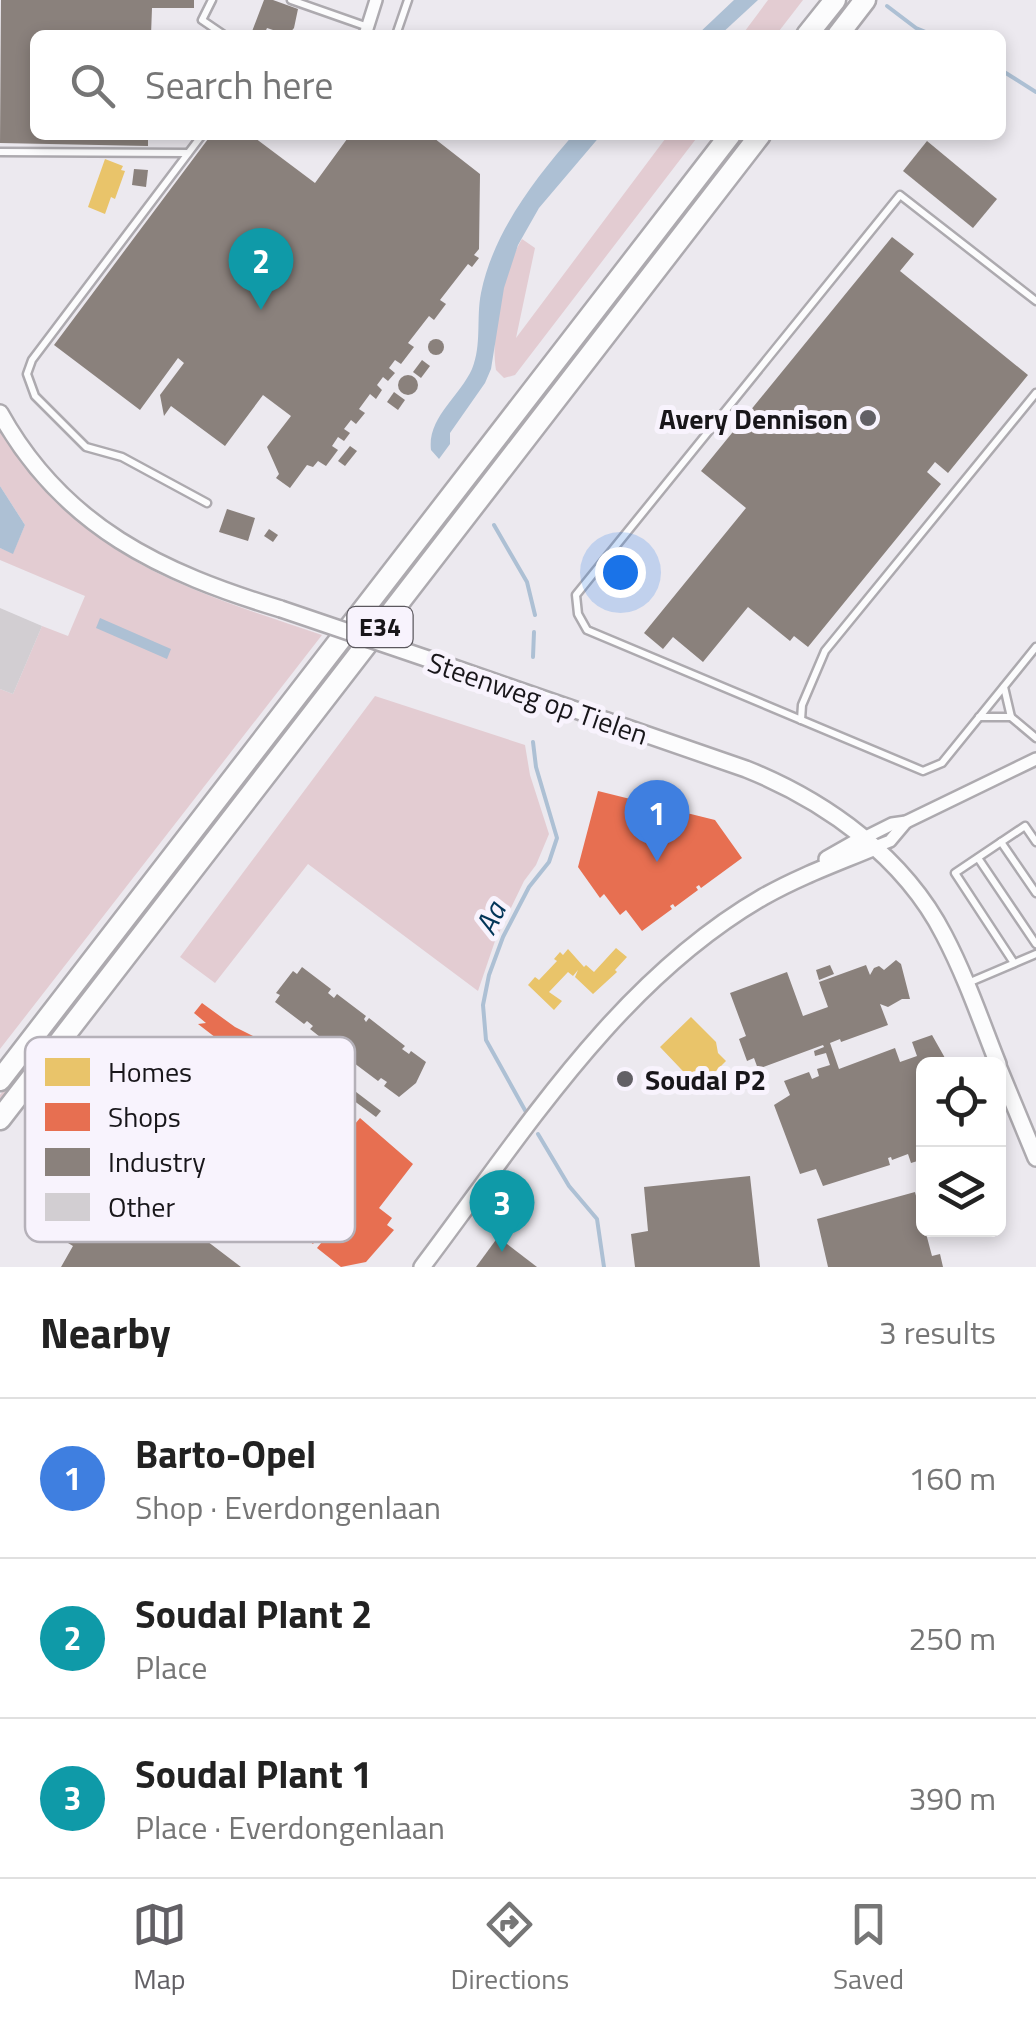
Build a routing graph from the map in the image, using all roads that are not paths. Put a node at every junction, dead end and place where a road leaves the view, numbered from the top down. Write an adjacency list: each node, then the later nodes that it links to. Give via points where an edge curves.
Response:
1 (212, 0): 7 (lane, via 202,20)
2 (290, 0): 8 (lane)
3 (376, 0): 9 (street)
4 (408, 0): 10 (lane)
5 (834, 0): 11 (highway)
6 (864, 0): 12 (highway)
7 (217, 30)
8 (364, 30)
9 (366, 30)
10 (398, 30)
11 (812, 30)
12 (842, 30)
13 (198, 140): 17 (lane)
14 (726, 140): 38 (highway, E34)
15 (756, 140): 39 (highway, E34)
16 (0, 152): 17 (lane)
17 (189, 153): 21 (lane, via 32,360 27,381 86,447 122,456)
18 (1036, 300): 26 (lane, via 900,195 576,595 587,630)
19 (1036, 393): 26 (lane, via 825,652)
20 (0, 413): 29 (street, Steenweg op Tielen, bridge, via 59,494 93,524 163,566 788,786)
21 (207, 503)
22 (1036, 647): 23 (lane)
23 (1004, 686): 24 (lane); 25 (lane)
24 (1010, 717): 25 (lane); 27 (lane)
25 (979, 718): 26 (lane, via 942,763 923,771)
26 (802, 720)
27 (1036, 738)
28 (1036, 759): 29 (street, via 906,822 890,841)
29 (869, 842): 37 (street, Steenweg op Tielen, via 942,932); 47 (street, via 716,928 634,998)
30 (1001, 842): 31 (lane, via 1026,826); 32 (lane); 33 (lane)
31 (1036, 842)
32 (978, 858): 34 (lane); 36 (lane, via 955,874)
33 (1036, 893)
34 (1036, 944)
35 (1036, 954): 36 (lane)
36 (1014, 963): 37 (lane)
37 (967, 984): 41 (street, Steenweg op Tielen)
38 (33, 1037)
39 (63, 1037)
40 (25, 1048): 42 (highway, E34)
41 (995, 1057)
42 (0, 1080)
43 (1006, 1085): 46 (street, Steenweg op Tielen)
44 (25, 1087): 45 (highway, E34)
45 (0, 1119)
46 (1036, 1158)
47 (422, 1267)

